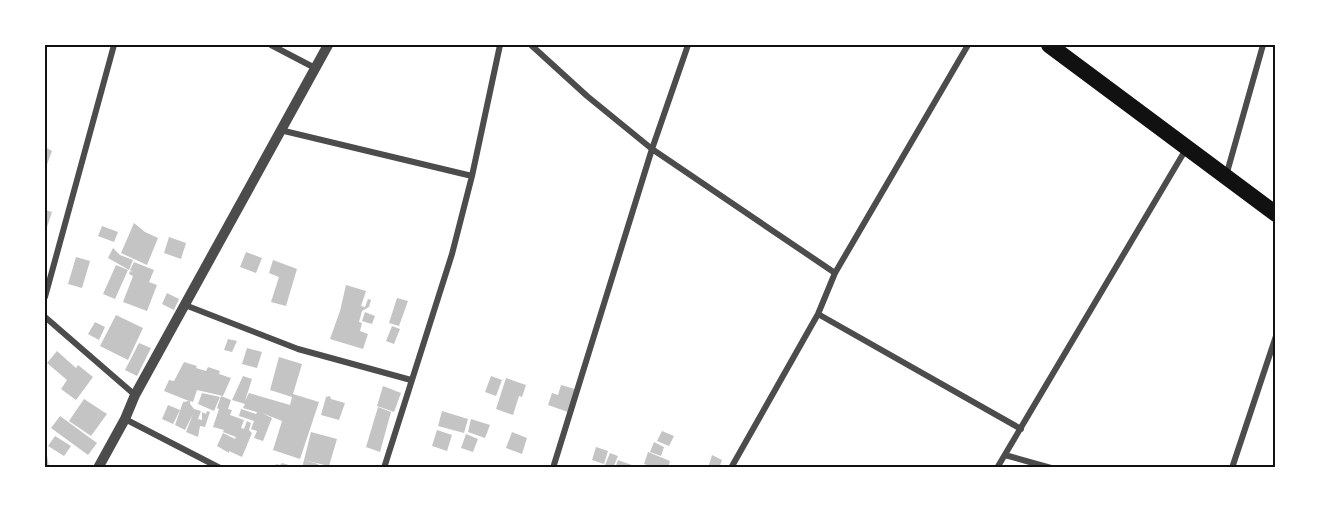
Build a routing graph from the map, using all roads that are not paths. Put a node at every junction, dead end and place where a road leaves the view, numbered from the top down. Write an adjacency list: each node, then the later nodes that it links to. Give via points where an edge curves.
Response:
1 (114, 45): 19 (street)
2 (271, 45): 11 (street)
3 (328, 45): 11 (street)
4 (500, 45): 15 (street)
5 (531, 45): 13 (street)
6 (688, 45): 13 (street)
7 (968, 45): 18 (street)
8 (1049, 45): 10 (highway)
9 (1263, 45): 16 (street)
10 (1065, 50): 14 (highway)
11 (315, 68): 12 (street)
12 (280, 130): 15 (street); 20 (street)
13 (652, 149): 18 (street); 32 (street)
14 (1186, 149): 16 (highway); 27 (street)
15 (472, 176): 24 (street, via 452,254)
16 (1226, 177): 17 (highway)
17 (1276, 214)
18 (836, 273): 21 (street)
19 (45, 297)
20 (185, 305): 24 (street, via 298,349); 25 (street)
21 (818, 314): 27 (street); 33 (street)
22 (45, 317): 25 (street)
23 (1276, 336): 36 (street)
24 (411, 380): 31 (street)
25 (135, 395): 26 (street)
26 (125, 419): 29 (street); 30 (street)
27 (1021, 429): 28 (street)
28 (1005, 455): 34 (street); 35 (street)
29 (98, 468)
30 (220, 468)
31 (384, 468)
32 (553, 468)
33 (731, 468)
34 (997, 468)
35 (1051, 468)
36 (1232, 468)

